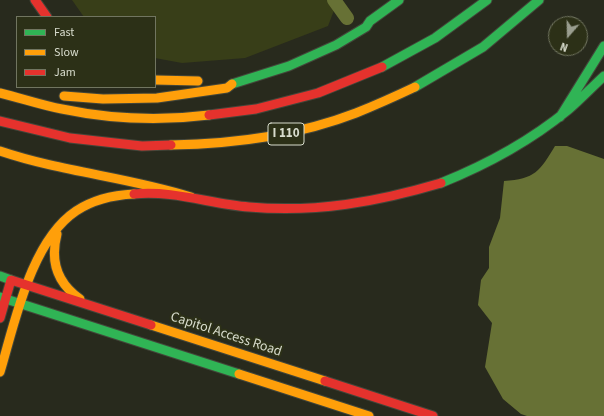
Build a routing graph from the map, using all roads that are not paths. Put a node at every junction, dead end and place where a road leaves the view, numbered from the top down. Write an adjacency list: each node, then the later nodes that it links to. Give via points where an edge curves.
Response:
1 (35, 0): 6 (main road)
2 (399, 0): 7 (main road, via 370,21)
3 (487, 0): 14 (main road, I 110, via 439,35 384,66 308,96 256,109 187,118 138,117 65,109)
4 (539, 0): 18 (main road, I 110, via 470,56 422,83 361,112 276,136 209,146 136,147 70,139)
5 (409, 4): 7 (main road, via 374,27)
6 (46, 16)
7 (366, 27): 13 (main road, via 336,45 289,66)
8 (604, 46): 17 (main road)
9 (604, 76): 17 (main road)
10 (225, 79): 13 (main road)
11 (156, 80): 12 (main road)
12 (207, 80)
13 (235, 82): 16 (main road, via 227,88 157,98)
14 (2, 94): 15 (main road)
15 (43, 95)
16 (57, 96)
17 (560, 117): 20 (main road, via 516,147 475,170 389,197 334,206 278,209)
18 (0, 121)
19 (0, 150): 20 (main road, via 50,166 164,188)
20 (191, 197): 21 (main road, via 139,194 110,196 76,211)
21 (60, 226): 24 (main road, via 44,248); 27 (main road, via 53,248 57,273 67,288)
22 (0, 276): 23 (main road, Capitol Access Road)
23 (11, 280): 24 (main road, Capitol Access Road); 25 (main road)
24 (28, 285): 26 (main road); 27 (main road, Capitol Access Road)
25 (3, 298): 26 (main road); 28 (main road)
26 (22, 304): 29 (main road); 30 (main road)
27 (89, 305): 31 (main road, Capitol Access Road)
28 (0, 318)
29 (0, 372)
30 (369, 416)
31 (433, 416)

